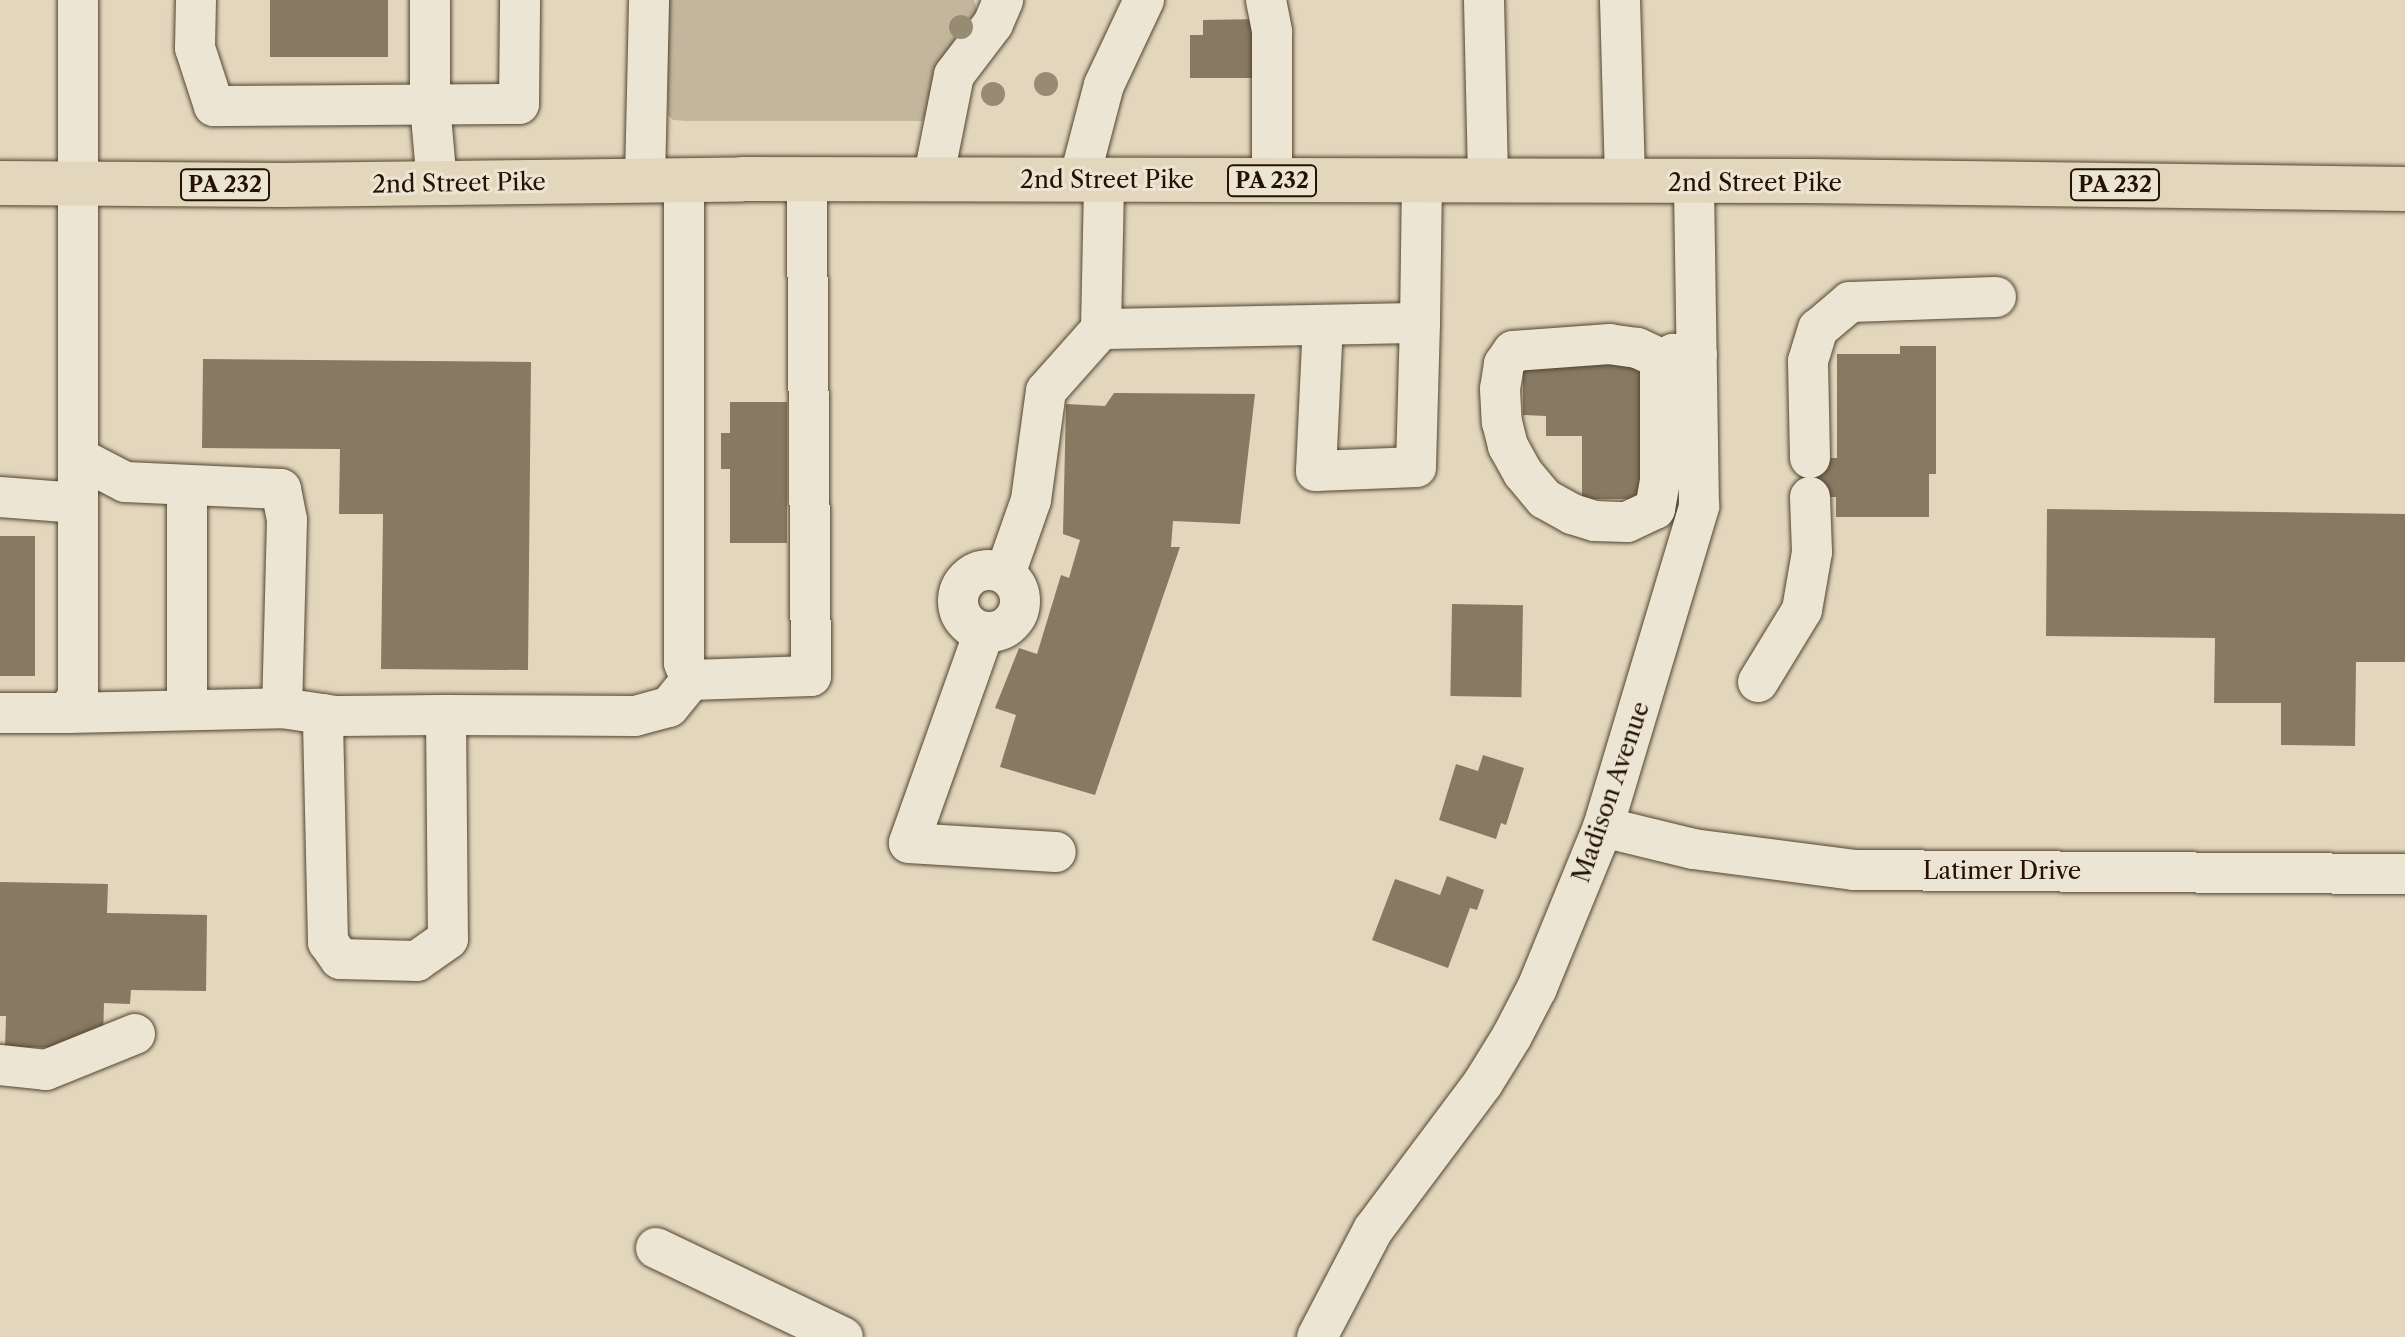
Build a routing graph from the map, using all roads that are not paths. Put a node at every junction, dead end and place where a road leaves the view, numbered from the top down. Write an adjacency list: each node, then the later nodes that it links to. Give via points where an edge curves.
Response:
1 (78, 0): 22 (street)
2 (196, 0): 11 (street, via 195,48 214,106)
3 (430, 0): 11 (street)
4 (520, 0): 11 (street, via 519,104)
5 (649, 0): 13 (street)
6 (1003, 0): 14 (street, via 993,24 954,75)
7 (1144, 0): 15 (street, via 1104,85)
8 (1266, 0): 16 (street, via 1272,32)
9 (1484, 0): 18 (street)
10 (1620, 0): 19 (street)
11 (430, 105): 23 (street)
12 (807, 179): 13 (main road, 2nd Street Pike / PA 232); 14 (main road, 2nd Street Pike / PA 232); 36 (street, via 811,676)
13 (664, 180): 23 (main road, 2nd Street Pike / PA 232); 36 (street, via 684,663)
14 (933, 180): 15 (main road, 2nd Street Pike / PA 232)
15 (1092, 180): 16 (main road, 2nd Street Pike / PA 232); 28 (street)
16 (1272, 181): 17 (main road, 2nd Street Pike / PA 232)
17 (1422, 181): 18 (main road, 2nd Street Pike / PA 232); 26 (street)
18 (1488, 182): 19 (main road, 2nd Street Pike / PA 232)
19 (1625, 182): 20 (main road, 2nd Street Pike / PA 232)
20 (1694, 182): 24 (main road, 2nd Street Pike / PA 232); 29 (street, Madison Avenue)
21 (0, 183): 22 (main road, 2nd Street Pike / PA 232)
22 (80, 183): 23 (main road, 2nd Street Pike / PA 232); 30 (street)
23 (437, 183)
24 (2405, 189)
25 (1996, 297): 31 (street, via 1850,302 1818,329 1808,361)
26 (1420, 323): 27 (street); 27 (street, via 1416,467 1316,471)
27 (1323, 325): 28 (street)
28 (1101, 329): 45 (street, via 1046,391 1031,500 1005,574 1019,590 1019,612 1005,628 984,632 909,843)
29 (1680, 358): 29 (street, via 1610,344 1513,351 1504,364 1500,389 1508,446 1545,499 1595,521 1627,522 1655,509 1660,496 1660,373); 44 (street, Madison Avenue, via 1699,506)
30 (79, 458): 32 (street, via 125,482); 35 (street)
31 (1810, 458)
32 (187, 485): 38 (street, via 281,489 287,520); 39 (street)
33 (0, 497): 35 (street)
34 (1810, 497): 37 (street, via 1812,552 1802,610)
35 (78, 503): 41 (street, via 78,695)
36 (691, 680): 43 (street, via 669,707 635,716)
37 (1758, 682)
38 (282, 708): 39 (street); 42 (street)
39 (187, 710): 41 (street)
40 (0, 713): 41 (street)
41 (68, 713)
42 (323, 714): 43 (street); 43 (street, via 328,942 340,959 417,961 448,939)
43 (446, 715)
44 (1603, 827): 46 (street, Latimer Drive, via 1693,849 1854,870); 51 (street, Madison Avenue, via 1512,1036 1373,1230)
45 (1056, 852)
46 (2405, 874)
47 (135, 1034): 48 (street, via 46,1070)
48 (0, 1065)
49 (656, 1248): 50 (street)
50 (843, 1337)
51 (1317, 1337)

